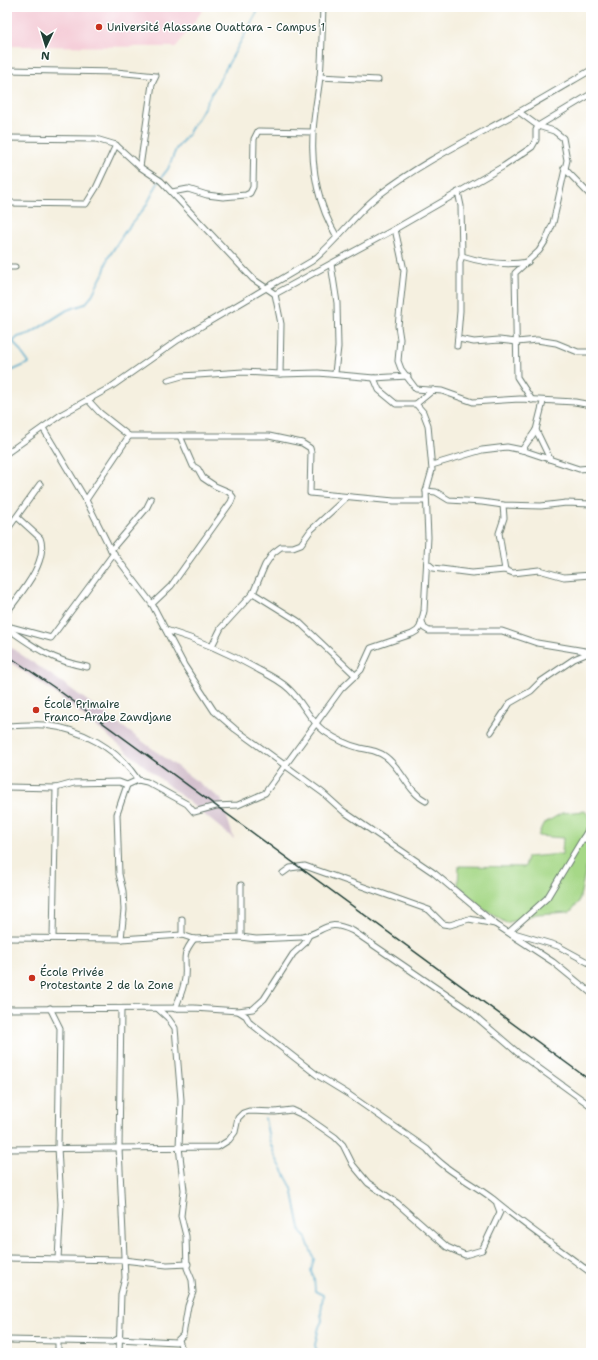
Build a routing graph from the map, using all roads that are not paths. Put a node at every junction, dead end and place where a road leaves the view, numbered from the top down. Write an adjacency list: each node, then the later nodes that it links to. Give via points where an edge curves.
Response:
1 (323, 7): 4 (street)
2 (7, 70): 12 (street, via 116,72 156,76 152,84)
3 (591, 70): 7 (street)
4 (320, 77): 5 (street); 9 (street)
5 (378, 80)
6 (591, 94): 8 (street)
7 (518, 112): 8 (street); 19 (street, via 443,152 390,187 374,198)
8 (538, 126): 13 (street, via 554,131 563,138 567,160); 15 (street, via 532,147)
9 (313, 132): 14 (street, via 258,131 254,139 253,187 246,195 223,197 188,190); 19 (street, via 316,184)
10 (7, 138): 11 (street, via 96,139)
11 (116, 144): 12 (street); 17 (street, via 86,204)
12 (140, 167): 14 (street)
13 (564, 168): 16 (street); 21 (street, via 553,223 546,240)
14 (172, 192): 25 (street)
15 (458, 192): 18 (street); 20 (street, via 461,206)
16 (591, 196)
17 (7, 202)
18 (395, 229): 22 (street); 33 (street, via 404,270 398,326 398,361)
19 (336, 237): 25 (street, via 324,252)
20 (462, 256): 21 (street, via 510,265); 27 (street)
21 (529, 262): 28 (street, via 515,273)
22 (331, 264): 26 (street); 31 (street, via 337,303 338,347)
23 (7, 267): 24 (street)
24 (15, 267)
25 (266, 290): 26 (street); 37 (street, via 252,295 178,340)
26 (275, 294): 32 (street, via 281,324)
27 (458, 339): 28 (street, via 474,342); 29 (street)
28 (517, 342): 30 (street, via 537,340 556,343 578,352); 38 (street, via 517,376)
29 (457, 346)
30 (591, 352)
31 (335, 373): 32 (street); 34 (street)
32 (280, 374): 35 (street, via 219,373 182,376)
33 (408, 376): 34 (street); 36 (street, via 416,389)
34 (374, 378): 40 (street, via 379,390 393,402)
35 (168, 380)
36 (433, 390): 38 (street, via 473,402); 40 (street)
37 (88, 400): 42 (street); 44 (street)
38 (532, 400): 39 (street)
39 (543, 402): 41 (street); 43 (street)
40 (416, 404): 49 (street, via 423,412 428,425)
41 (591, 405)
42 (43, 428): 47 (street); 55 (street)
43 (536, 430): 46 (street); 48 (street)
44 (129, 436): 45 (street); 55 (street)
45 (180, 436): 53 (street, via 269,436 302,443 310,448 311,452 310,493); 66 (street, via 193,466 203,478 229,492 233,497 170,586)
46 (522, 450): 48 (street); 49 (street, via 496,447)
47 (7, 453)
48 (550, 459): 50 (street, via 578,469)
49 (432, 464): 52 (street)
50 (591, 468)
51 (40, 484): 59 (street)
52 (426, 491): 56 (street); 58 (street, via 436,492 449,500)
53 (347, 497): 56 (street); 65 (street, via 301,544 277,549 265,565)
54 (151, 499): 61 (street)
55 (86, 500): 61 (street)
56 (426, 501): 62 (street)
57 (591, 504): 58 (street)
58 (503, 505): 63 (street, via 504,518 499,532)
59 (17, 517): 60 (street); 67 (street, via 40,538 41,559)
60 (7, 530)
61 (113, 551): 66 (street); 69 (street, via 51,638)
62 (427, 563): 63 (street, via 433,568 458,571); 68 (street)
63 (505, 570): 64 (street, via 514,573 538,570 564,577)
64 (591, 574)
65 (253, 593): 73 (street, via 221,628); 76 (street, via 298,621)
66 (152, 604): 70 (street)
67 (7, 612)
68 (422, 620): 71 (street, via 424,628); 72 (street)
69 (7, 627): 75 (street, via 55,659)
70 (166, 630): 73 (street); 80 (street, via 184,665 214,711 235,729)
71 (429, 631): 72 (street); 74 (street, via 502,631 537,643)
72 (417, 632): 76 (street, via 371,648)
73 (212, 646): 77 (street, via 238,658 289,689)
74 (591, 652): 79 (street, via 574,659 531,691 510,703)
75 (87, 667)
76 (356, 676): 77 (street, via 344,685)
77 (315, 724): 80 (street); 85 (street, via 342,741 385,756 397,766 418,797)
78 (7, 726): 81 (street, via 43,725 76,732 103,745 127,764)
79 (491, 732)
80 (286, 764): 81 (street, via 270,787 257,797 238,805 216,806 194,812 187,804 147,782); 92 (street, via 343,811 434,873)
81 (138, 780): 82 (street)
82 (127, 785): 84 (street, via 119,782 74,783); 100 (street, via 117,814 119,874 124,910)
83 (7, 787): 84 (street)
84 (56, 788): 98 (street)
85 (426, 801)
86 (591, 825): 87 (street)
87 (583, 838): 88 (street); 93 (street, via 547,898)
88 (591, 842)
89 (283, 873): 92 (street, via 290,868 305,866 429,910 443,924 450,925 469,919)
90 (241, 885): 96 (street)
91 (182, 919): 94 (street)
92 (495, 924): 93 (street)
93 (509, 932): 101 (street, via 558,946); 102 (street, via 553,962)
94 (182, 935): 99 (street); 100 (street)
95 (309, 935): 96 (street, via 256,939); 108 (street, via 293,954 264,999 253,1009); 109 (street, via 328,925 341,926 353,931 467,1009 518,1053)
96 (241, 937): 99 (street)
97 (7, 938): 98 (street)
98 (53, 938): 100 (street)
99 (194, 938): 106 (street, via 183,960 185,979)
100 (121, 939)
101 (591, 964)
102 (591, 993)
103 (50, 1008): 104 (street); 107 (street); 110 (street, via 60,1028)
104 (7, 1009)
105 (158, 1009): 106 (street); 107 (street); 111 (street, via 175,1028 181,1100)
106 (175, 1009): 108 (street)
107 (121, 1010): 112 (street)
108 (238, 1011): 114 (street, via 317,1075 427,1149 436,1161)
109 (591, 1106)
110 (58, 1147): 112 (street); 113 (street); 116 (street, via 61,1204)
111 (179, 1147): 112 (street); 114 (street, via 218,1147 229,1140 235,1132 238,1118 249,1111 292,1110 334,1137 343,1145 353,1165 368,1183 397,1203 447,1247 465,1255 482,1250 500,1212); 118 (street, via 184,1190 181,1216 186,1236)
112 (119, 1148): 117 (street)
113 (7, 1149)
114 (497, 1204): 119 (street)
115 (7, 1258): 116 (street)
116 (58, 1259): 117 (street)
117 (123, 1260): 118 (street, via 167,1265); 120 (street, via 125,1278 121,1294)
118 (188, 1264): 122 (street, via 193,1292 188,1306 184,1335)
119 (591, 1273)
120 (118, 1339): 122 (street, via 166,1343); 123 (street, via 112,1342); 125 (street)
121 (7, 1340): 123 (street)
122 (179, 1340): 126 (street)
123 (58, 1341): 124 (street)
124 (58, 1353)
125 (118, 1353)
126 (183, 1353)

